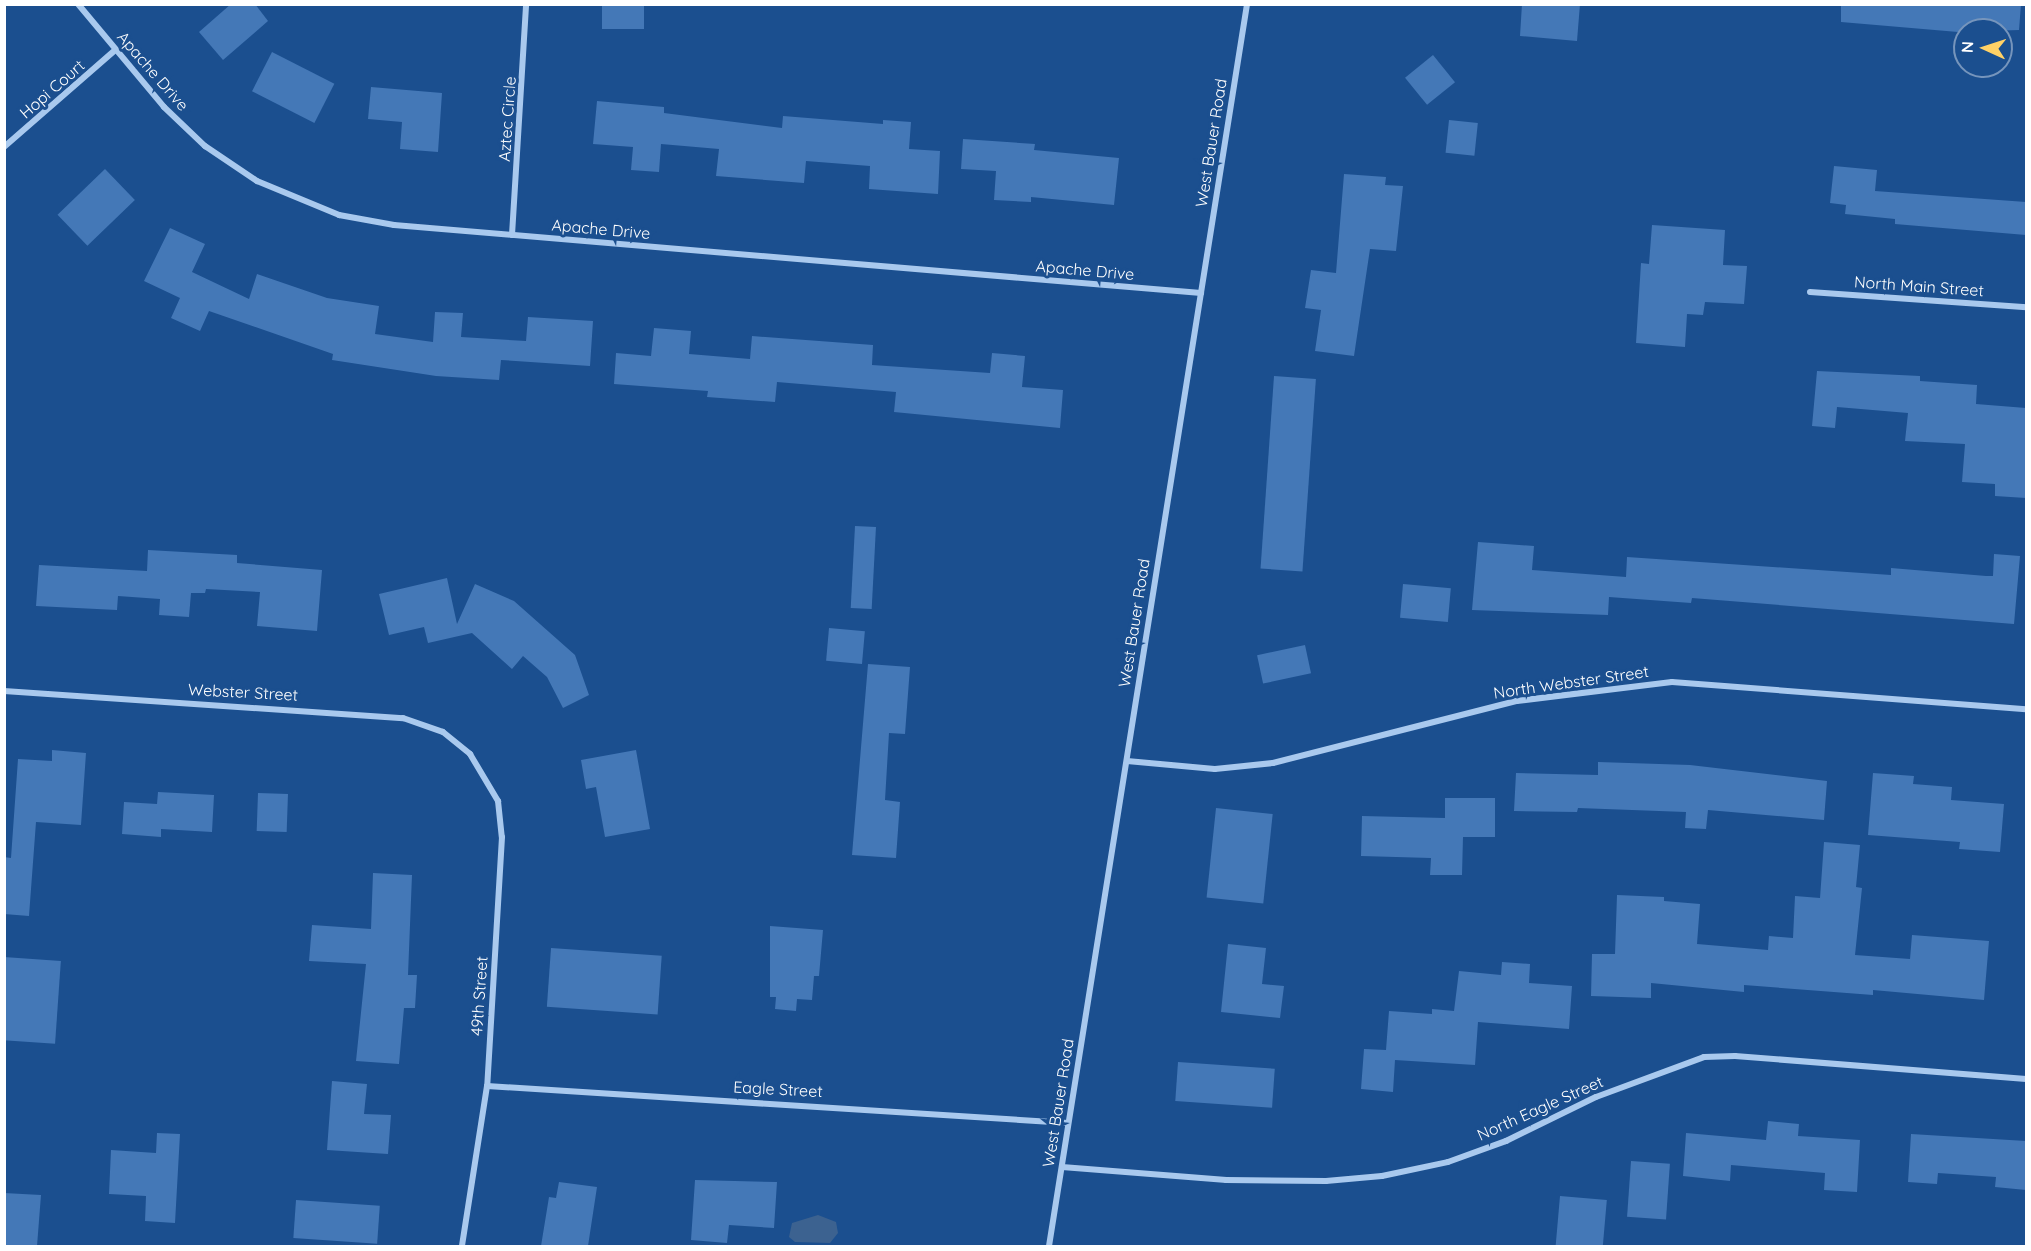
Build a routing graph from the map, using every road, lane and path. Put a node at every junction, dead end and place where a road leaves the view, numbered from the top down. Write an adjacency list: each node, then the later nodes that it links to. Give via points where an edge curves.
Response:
1 (78, 4): 4 (street, Apache Drive)
2 (526, 4): 6 (street, Aztec Circle)
3 (1247, 4): 8 (street, West Bauer Road)
4 (116, 50): 5 (street, Hopi Court); 6 (street, Apache Drive, via 164,107 205,146 281,193 339,214 393,225)
5 (4, 147)
6 (512, 235): 8 (street, Apache Drive)
7 (1810, 292): 9 (street, North Main Street)
8 (1201, 293): 13 (street, West Bauer Road)
9 (2026, 307)
10 (4, 691): 12 (street, Webster Street, via 403,717 443,732)
11 (2026, 709): 13 (street, North Webster Street, via 1672,682 1517,701 1273,764 1215,769)
12 (470, 754): 15 (street, 49th Street, via 498,801 502,837)
13 (1127, 761): 16 (street, West Bauer Road)
14 (2026, 1079): 17 (street, North Eagle Street, via 1735,1056 1704,1057 1596,1097 1506,1141 1448,1162 1402,1172 1326,1181 1226,1180)
15 (487, 1086): 16 (street, Eagle Street); 18 (street, 49th Street)
16 (1068, 1123): 17 (street, West Bauer Road)
17 (1062, 1167): 19 (street, West Bauer Road)
18 (462, 1246)
19 (1049, 1246)

